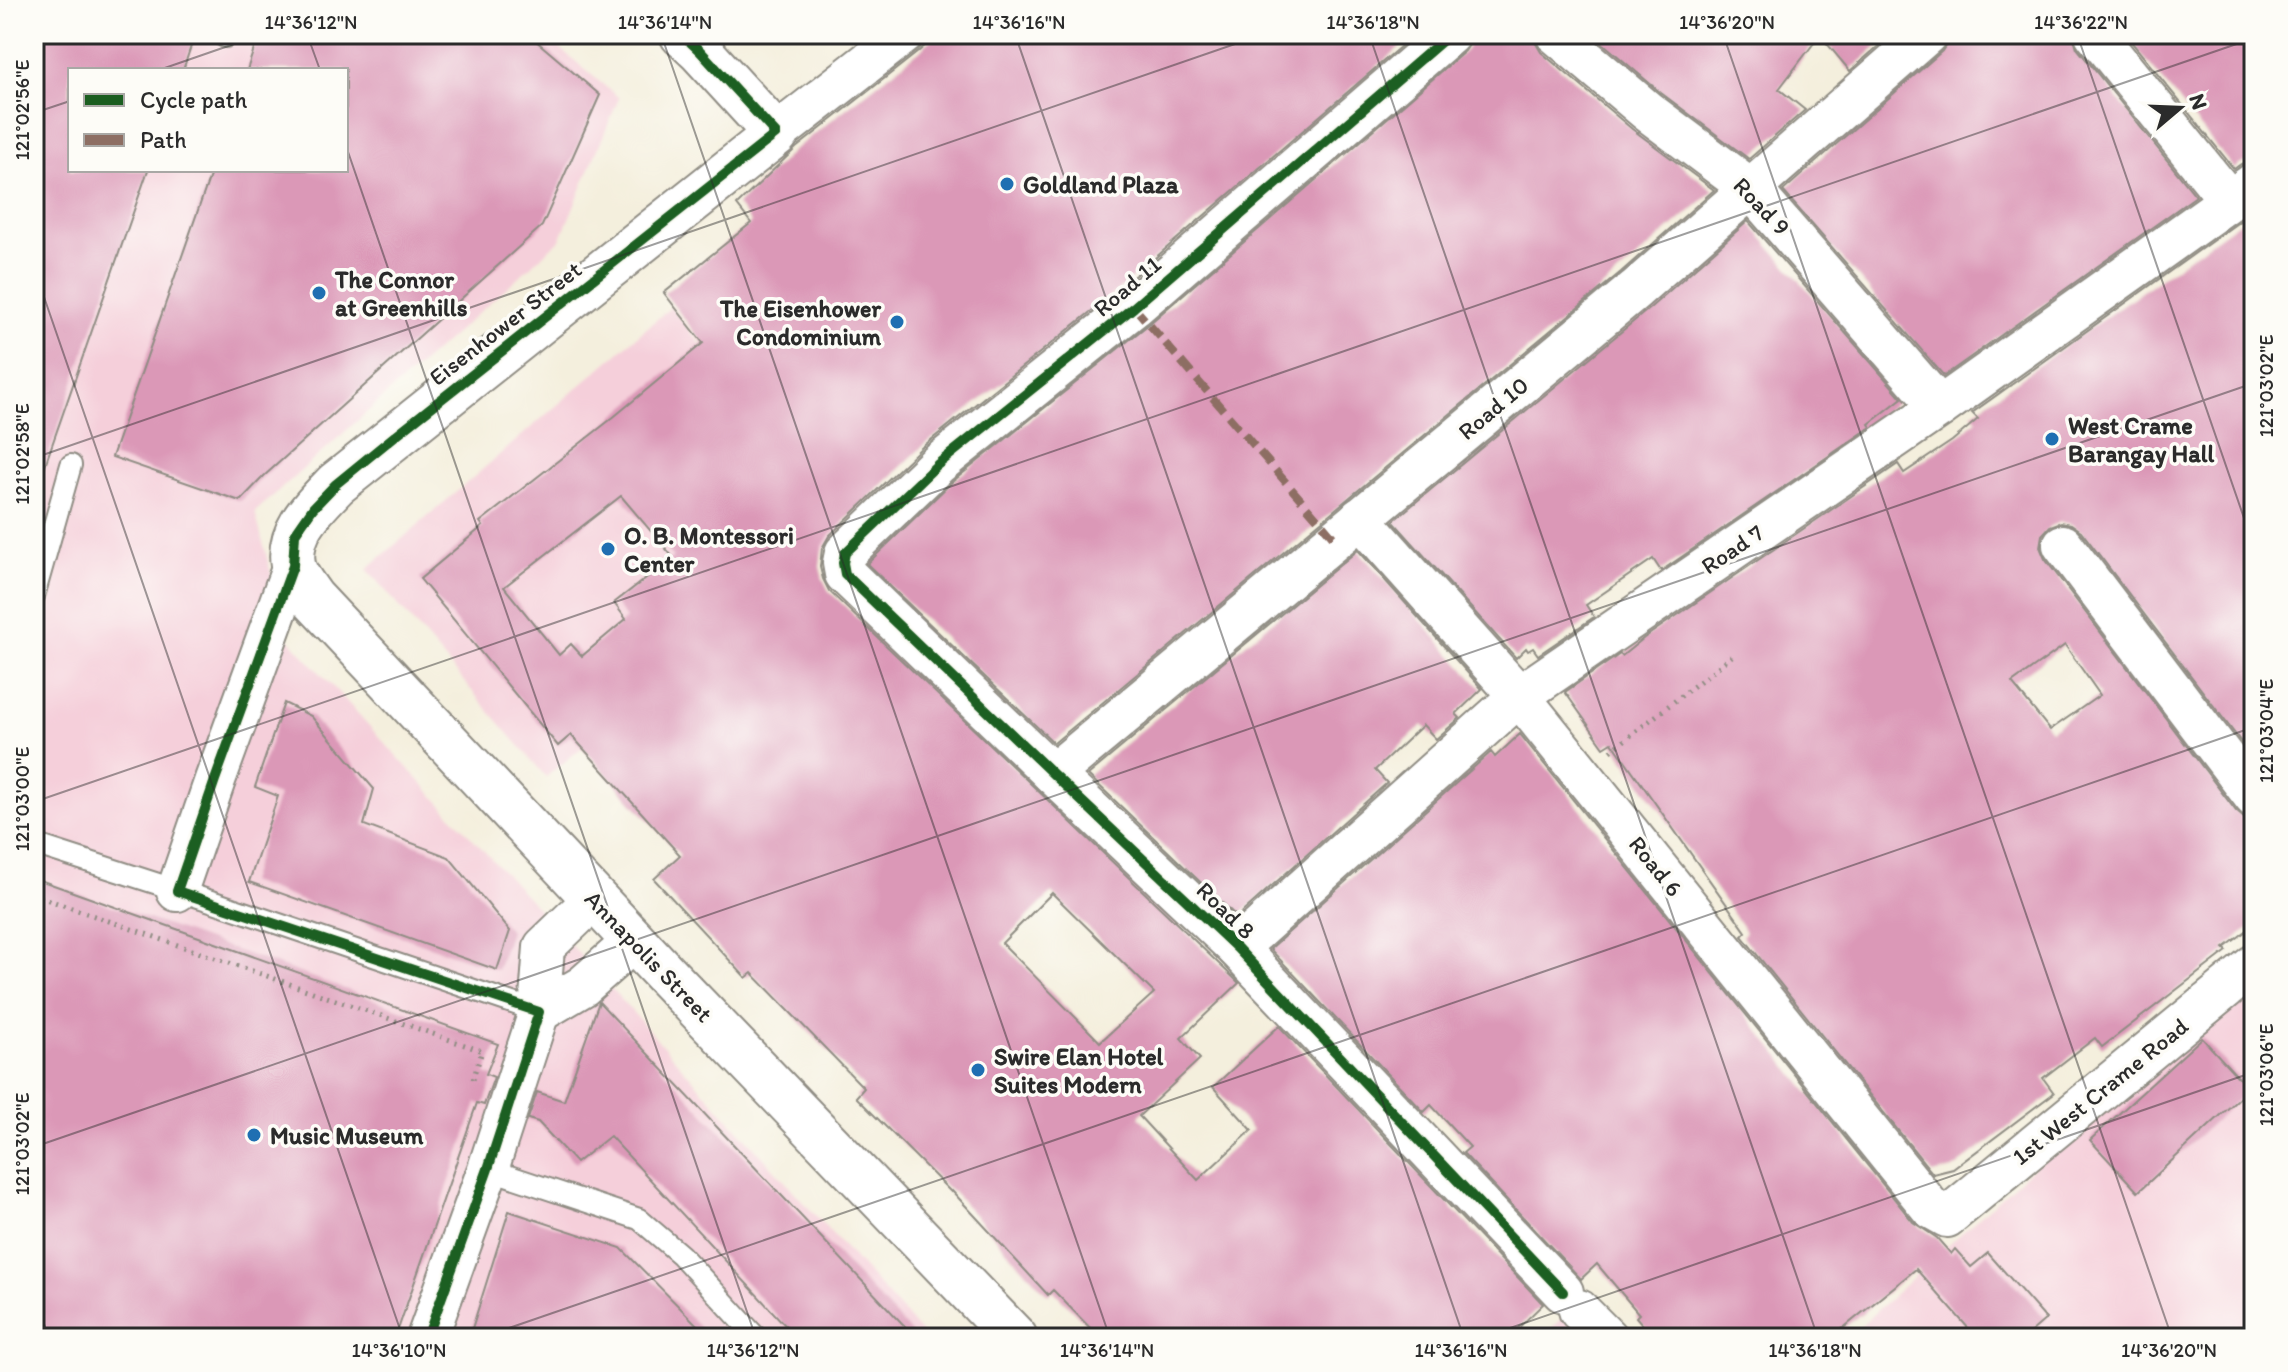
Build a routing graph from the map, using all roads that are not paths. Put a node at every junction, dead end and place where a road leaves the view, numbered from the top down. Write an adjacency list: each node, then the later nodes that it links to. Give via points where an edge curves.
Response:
1 (682, 34): 7 (street)
2 (904, 34): 7 (street, Eisenhower Street)
3 (1450, 34): 15 (street, Road 11, via 1134,307 937,465 845,553)
4 (1556, 34): 8 (street, Road 9)
5 (1927, 34): 8 (street, Road 10)
6 (2095, 34): 9 (street)
7 (776, 134): 14 (street, Eisenhower Street, via 336,484 295,534)
8 (1751, 189): 10 (street, Road 9); 12 (street, Road 10)
9 (2242, 192): 10 (street, Road 7)
10 (1940, 407): 19 (street, Road 7)
11 (71, 465): 16 (lane)
12 (1360, 518): 19 (street, Road 6); 20 (street, Road 10)
13 (2063, 545): 21 (street)
14 (293, 566): 17 (street, Annapolis Street); 18 (street)
15 (845, 574): 20 (street, Road 8)
16 (34, 596)
17 (327, 614): 18 (street, via 294,622); 24 (street, Annapolis Street)
18 (255, 673): 23 (street)
19 (1519, 696): 26 (street, Road 7); 30 (street, Road 6, via 1931,1208)
20 (1053, 774): 26 (street, Road 8)
21 (2254, 797)
22 (34, 844): 23 (lane)
23 (177, 891): 28 (lane)
24 (594, 899): 25 (street, Annapolis Street); 28 (street, via 544,947)
25 (634, 941): 28 (street, via 583,986); 34 (street, Annapolis Street)
26 (1237, 948): 31 (street, Road 8)
27 (2254, 965): 30 (street, 1st West Crame Road)
28 (539, 1012): 29 (street)
29 (488, 1169): 32 (street); 33 (lane, via 639,1219 681,1255)
30 (1947, 1217)
31 (1589, 1322)
32 (427, 1338)
33 (757, 1338)
34 (1015, 1338)

